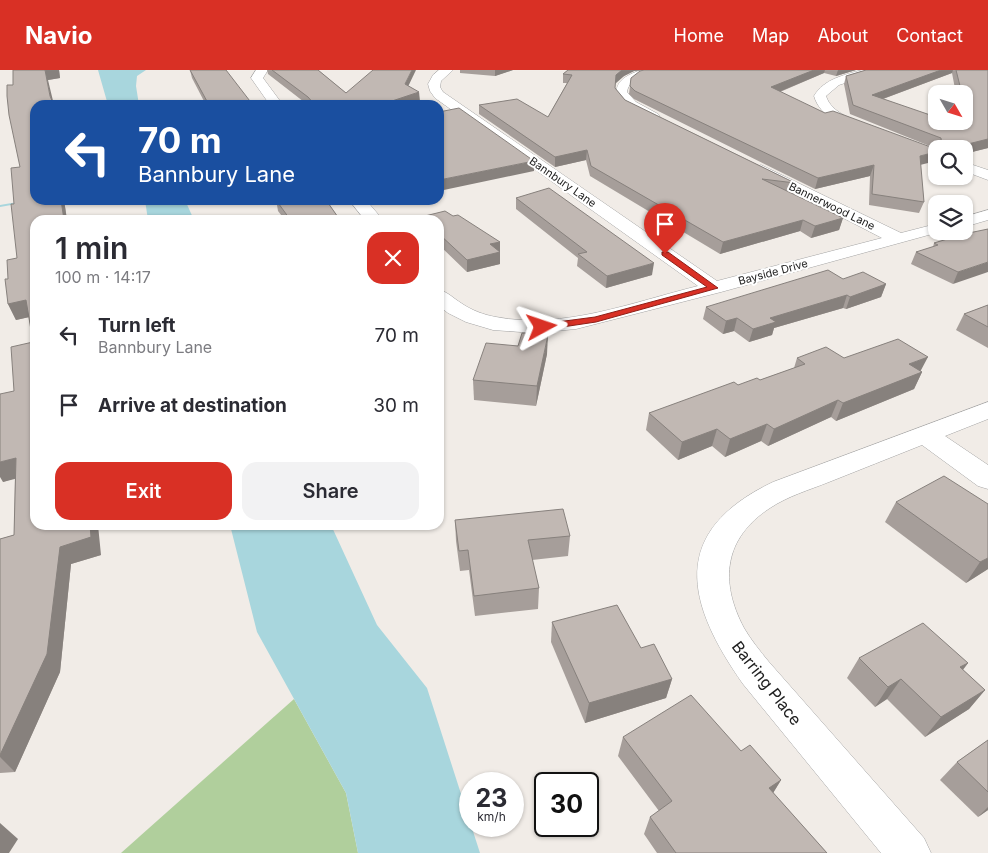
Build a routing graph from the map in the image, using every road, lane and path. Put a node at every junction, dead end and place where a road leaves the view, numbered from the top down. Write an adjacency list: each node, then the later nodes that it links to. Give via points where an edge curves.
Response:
1 (262, 70): 5 (street, via 257,78)
2 (446, 70): 17 (street, Bannbury Lane, via 433,83 439,95)
3 (652, 70): 6 (street, via 626,80 620,93 629,104)
4 (874, 70): 7 (street, via 833,83 820,96 829,112)
5 (273, 100)
6 (664, 122)
7 (874, 132)
8 (751, 166): 16 (street, Bannerwood Lane)
9 (973, 169): 10 (street)
10 (988, 175)
11 (361, 205): 12 (street)
12 (370, 215)
13 (988, 215): 14 (street)
14 (973, 219)
15 (928, 231): 16 (street, Bayside Drive)
16 (899, 239): 17 (street, Bayside Drive)
17 (714, 288): 18 (street, Bayside Drive, via 596,319 542,327 478,318)
18 (444, 300)
19 (988, 410): 20 (street, Barring Place)
20 (925, 435): 21 (street); 22 (street, Barring Place, via 755,502 737,516 724,533 715,555 714,570 716,600 739,649)
21 (988, 479)
22 (908, 853)

